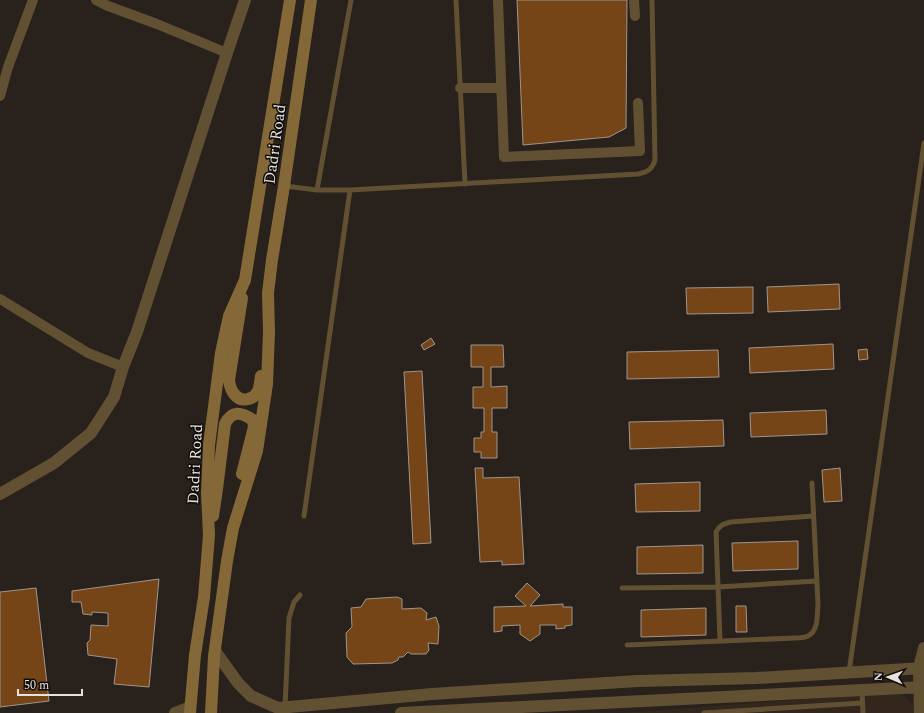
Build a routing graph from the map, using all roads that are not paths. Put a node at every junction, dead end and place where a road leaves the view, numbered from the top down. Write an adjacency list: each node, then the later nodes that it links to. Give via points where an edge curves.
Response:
1 (33, 0): 15 (street)
2 (96, 0): 12 (street)
3 (245, 0): 12 (street)
4 (290, 0): 22 (main road, Dadri Road)
5 (311, 0): 19 (main road, Dadri Road)
6 (351, 0): 20 (lane)
7 (456, 0): 13 (lane)
8 (498, 0): 14 (street)
9 (634, 0): 11 (street)
10 (652, 0): 18 (lane, via 655,160 652,167 638,174)
11 (635, 16)
12 (226, 53): 25 (street, via 137,332)
13 (460, 88): 14 (street); 18 (lane)
14 (501, 88): 16 (street, via 504,157 640,151)
15 (0, 96)
16 (638, 103)
17 (924, 143): 41 (lane)
18 (465, 184): 21 (lane)
19 (284, 186): 20 (lane); 23 (main road, Dadri Road)
20 (317, 190): 21 (lane)
21 (350, 190): 28 (lane)
22 (245, 280): 23 (main road, Dadri Road, via 229,380 230,388 236,397 244,400 253,398 258,391); 31 (main road, Dadri Road, via 229,316 221,353 206,493)
23 (268, 293): 30 (main road, Dadri Road, via 269,332 264,407 257,451)
24 (0, 299): 25 (street, via 88,353)
25 (123, 367): 27 (street, via 114,397 91,433 54,462)
26 (812, 484): 29 (lane)
27 (0, 494)
28 (304, 516)
29 (814, 516): 32 (lane); 33 (lane, via 723,524 716,532)
30 (233, 528): 31 (main road, Dadri Road, via 240,482 254,427 253,420 242,413 228,417 225,424); 39 (main road, Dadri Road)
31 (209, 535): 47 (main road, Dadri Road)
32 (817, 581): 33 (lane); 36 (lane, via 817,622 813,632 808,636)
33 (718, 587): 34 (lane); 36 (lane)
34 (622, 588)
35 (300, 595): 45 (lane, via 294,602 289,618)
36 (720, 641): 37 (lane)
37 (626, 645)
38 (924, 648): 40 (street)
39 (215, 650): 45 (street, via 238,683 251,696 278,708); 49 (main road, Dadri Road)
40 (922, 668): 41 (street); 42 (street)
41 (849, 673): 46 (street, via 630,682 432,694)
42 (922, 687): 43 (street); 53 (street)
43 (862, 689): 44 (lane); 50 (street)
44 (862, 703): 51 (lane); 52 (lane)
45 (285, 707): 46 (street)
46 (335, 708)
47 (190, 710): 48 (street)
48 (175, 713)
49 (211, 713)
50 (401, 713)
51 (704, 713)
52 (863, 713)
53 (920, 713)

